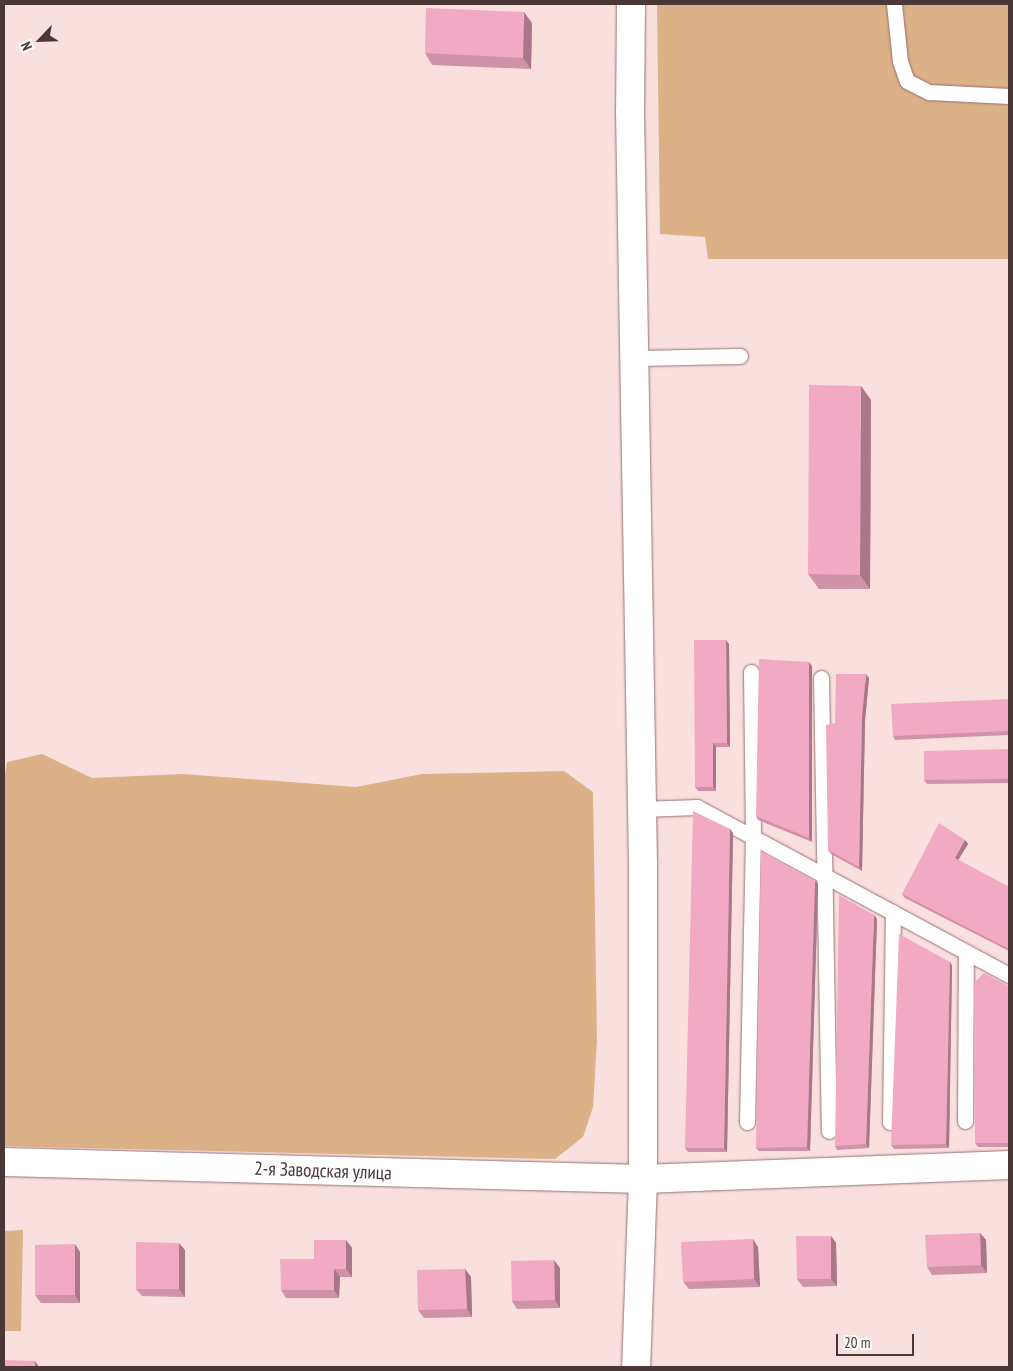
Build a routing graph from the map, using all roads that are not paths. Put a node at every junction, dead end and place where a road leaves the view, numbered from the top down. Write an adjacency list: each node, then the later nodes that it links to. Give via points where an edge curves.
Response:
1 (631, 4): 5 (street)
2 (894, 4): 3 (lane, via 900,61 907,81 929,92)
3 (1009, 96)
4 (740, 356): 5 (lane)
5 (634, 358): 8 (street)
6 (751, 672): 9 (lane)
7 (821, 678): 10 (lane)
8 (642, 809): 9 (lane, via 697,807); 20 (street)
9 (753, 837): 10 (lane); 15 (lane)
10 (827, 877): 11 (lane); 17 (lane)
11 (893, 912): 12 (lane); 16 (lane)
12 (966, 952): 13 (lane); 14 (lane)
13 (1009, 975)
14 (965, 1121)
15 (747, 1122)
16 (890, 1122)
17 (829, 1131)
18 (4, 1162): 20 (street, 2-я Заводская улица)
19 (1009, 1165): 20 (street, 2-я Заводская улица)
20 (643, 1179): 21 (street)
21 (636, 1367)

